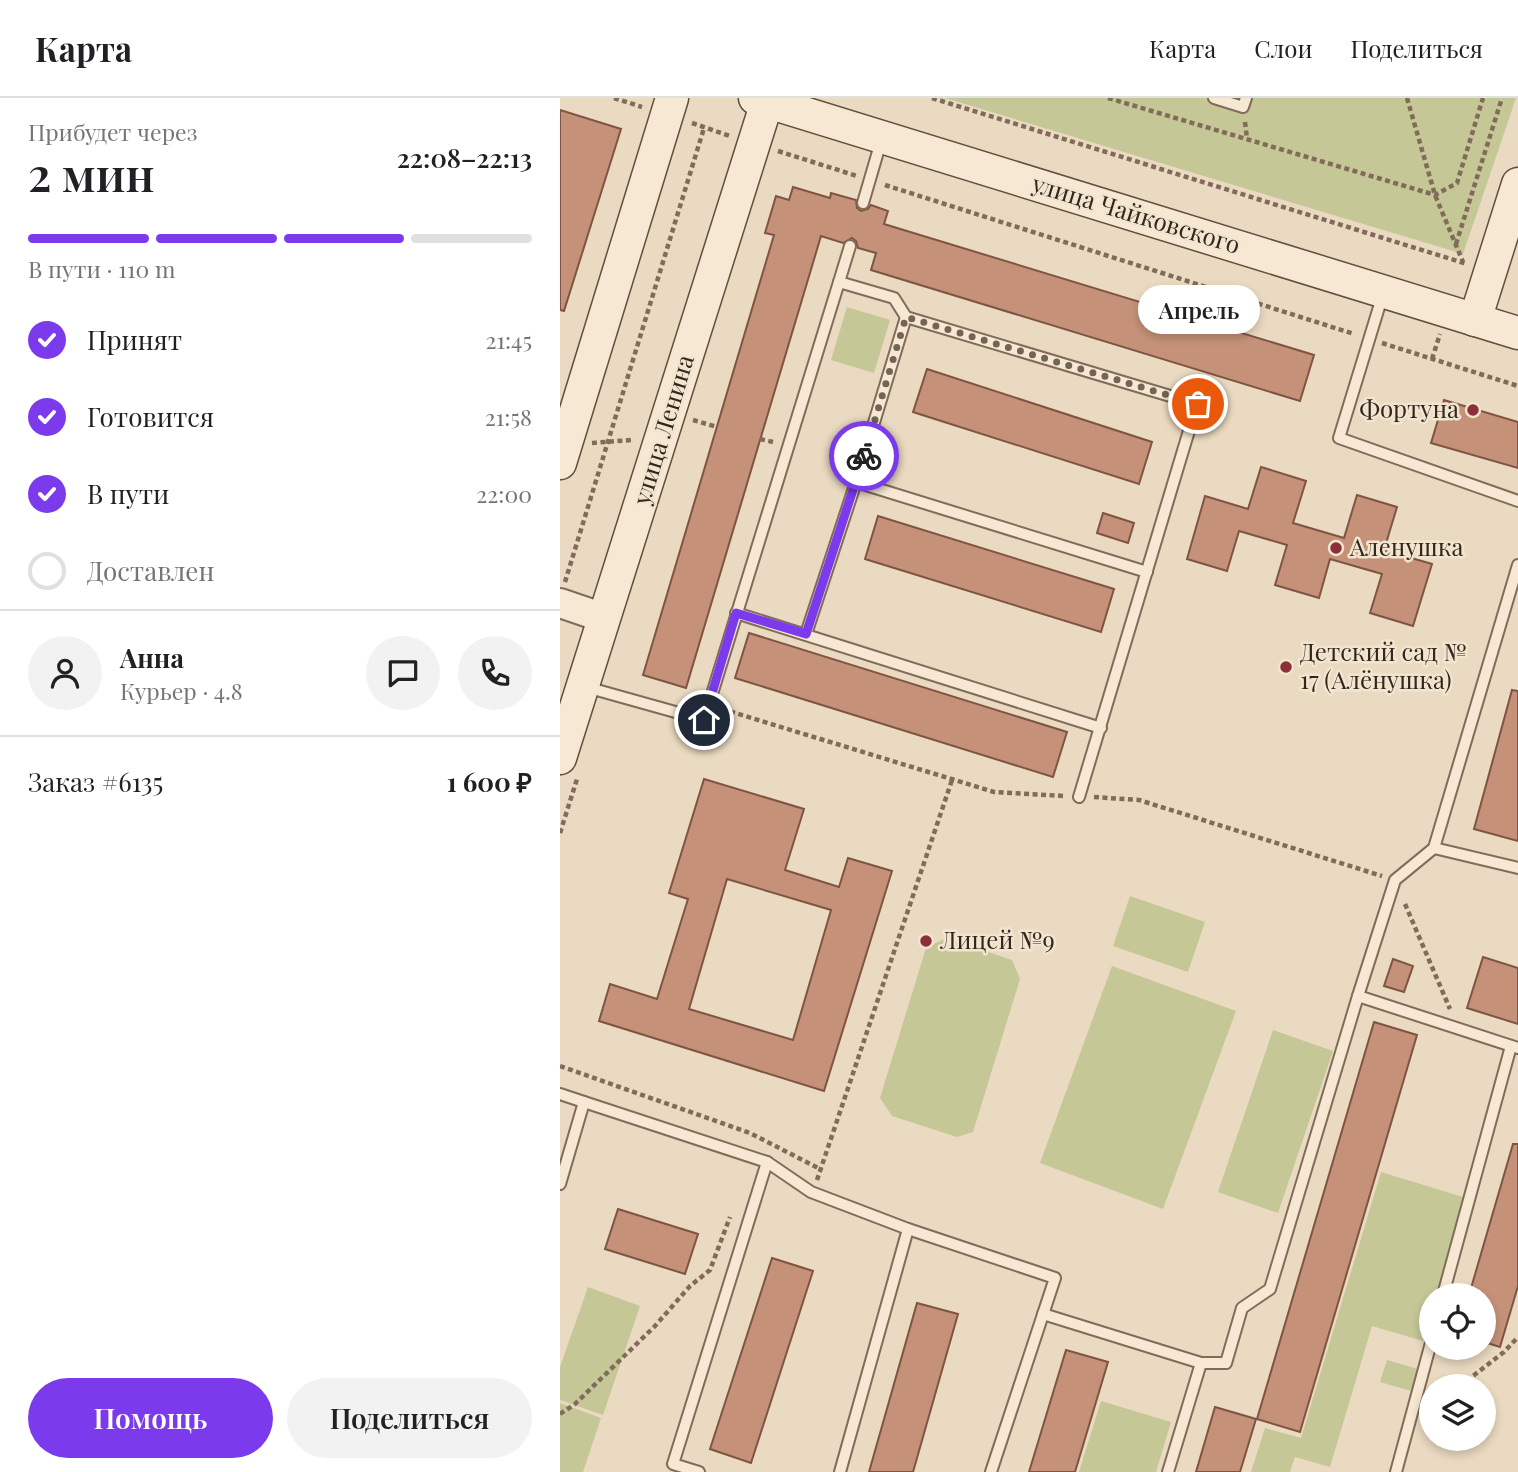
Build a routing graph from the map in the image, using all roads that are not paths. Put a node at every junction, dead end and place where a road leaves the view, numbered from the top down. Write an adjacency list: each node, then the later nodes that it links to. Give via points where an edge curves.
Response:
1 (1214, 98): 2 (lane, via 1243,107)
2 (1246, 98)
3 (761, 100): 5 (main road, улица Чайковского); 21 (main road, улица Ленина, via 754,144)
4 (657, 103): 14 (main road)
5 (882, 137): 7 (lane); 10 (main road, улица Чайковского)
6 (1518, 184): 12 (main road, via 1476,270)
7 (863, 203)
8 (850, 246): 9 (lane)
9 (839, 282): 11 (lane, via 894,299); 20 (lane)
10 (1384, 292): 12 (main road, улица Чайковского); 16 (lane, via 1339,438)
11 (906, 317): 15 (lane); 18 (lane, via 1198,404)
12 (1475, 320): 13 (main road, улица Чайковского)
13 (1518, 333)
14 (563, 455)
15 (856, 482): 18 (lane); 22 (lane)
16 (1518, 501)
17 (1518, 565): 27 (lane)
18 (1147, 572): 24 (lane)
19 (562, 595): 21 (street)
20 (736, 613): 22 (lane); 23 (lane, via 704,720)
21 (604, 618): 23 (main road, улица Ленина)
22 (806, 634): 24 (lane)
23 (583, 686): 25 (main road, улица Ленина)
24 (1101, 728): 26 (lane)
25 (560, 758)
26 (1079, 797)
27 (1434, 848): 28 (lane); 29 (lane, via 1395,880)
28 (1518, 868)
29 (1358, 996): 30 (lane); 39 (lane, via 1270,1289 1242,1308 1226,1363)
30 (1514, 1047): 36 (lane)
31 (560, 1094): 32 (lane)
32 (584, 1102): 33 (lane); 34 (lane)
33 (767, 1162): 35 (lane, via 811,1192); 40 (lane)
34 (560, 1184)
35 (908, 1229): 37 (lane, via 1055,1278); 42 (lane)
36 (1446, 1283)
37 (1043, 1314): 39 (lane); 43 (lane)
38 (1426, 1360): 45 (lane)
39 (1201, 1363): 44 (lane)
40 (672, 1468): 41 (lane)
41 (698, 1472)
42 (840, 1472)
43 (991, 1472)
44 (1168, 1472)
45 (1396, 1472)

